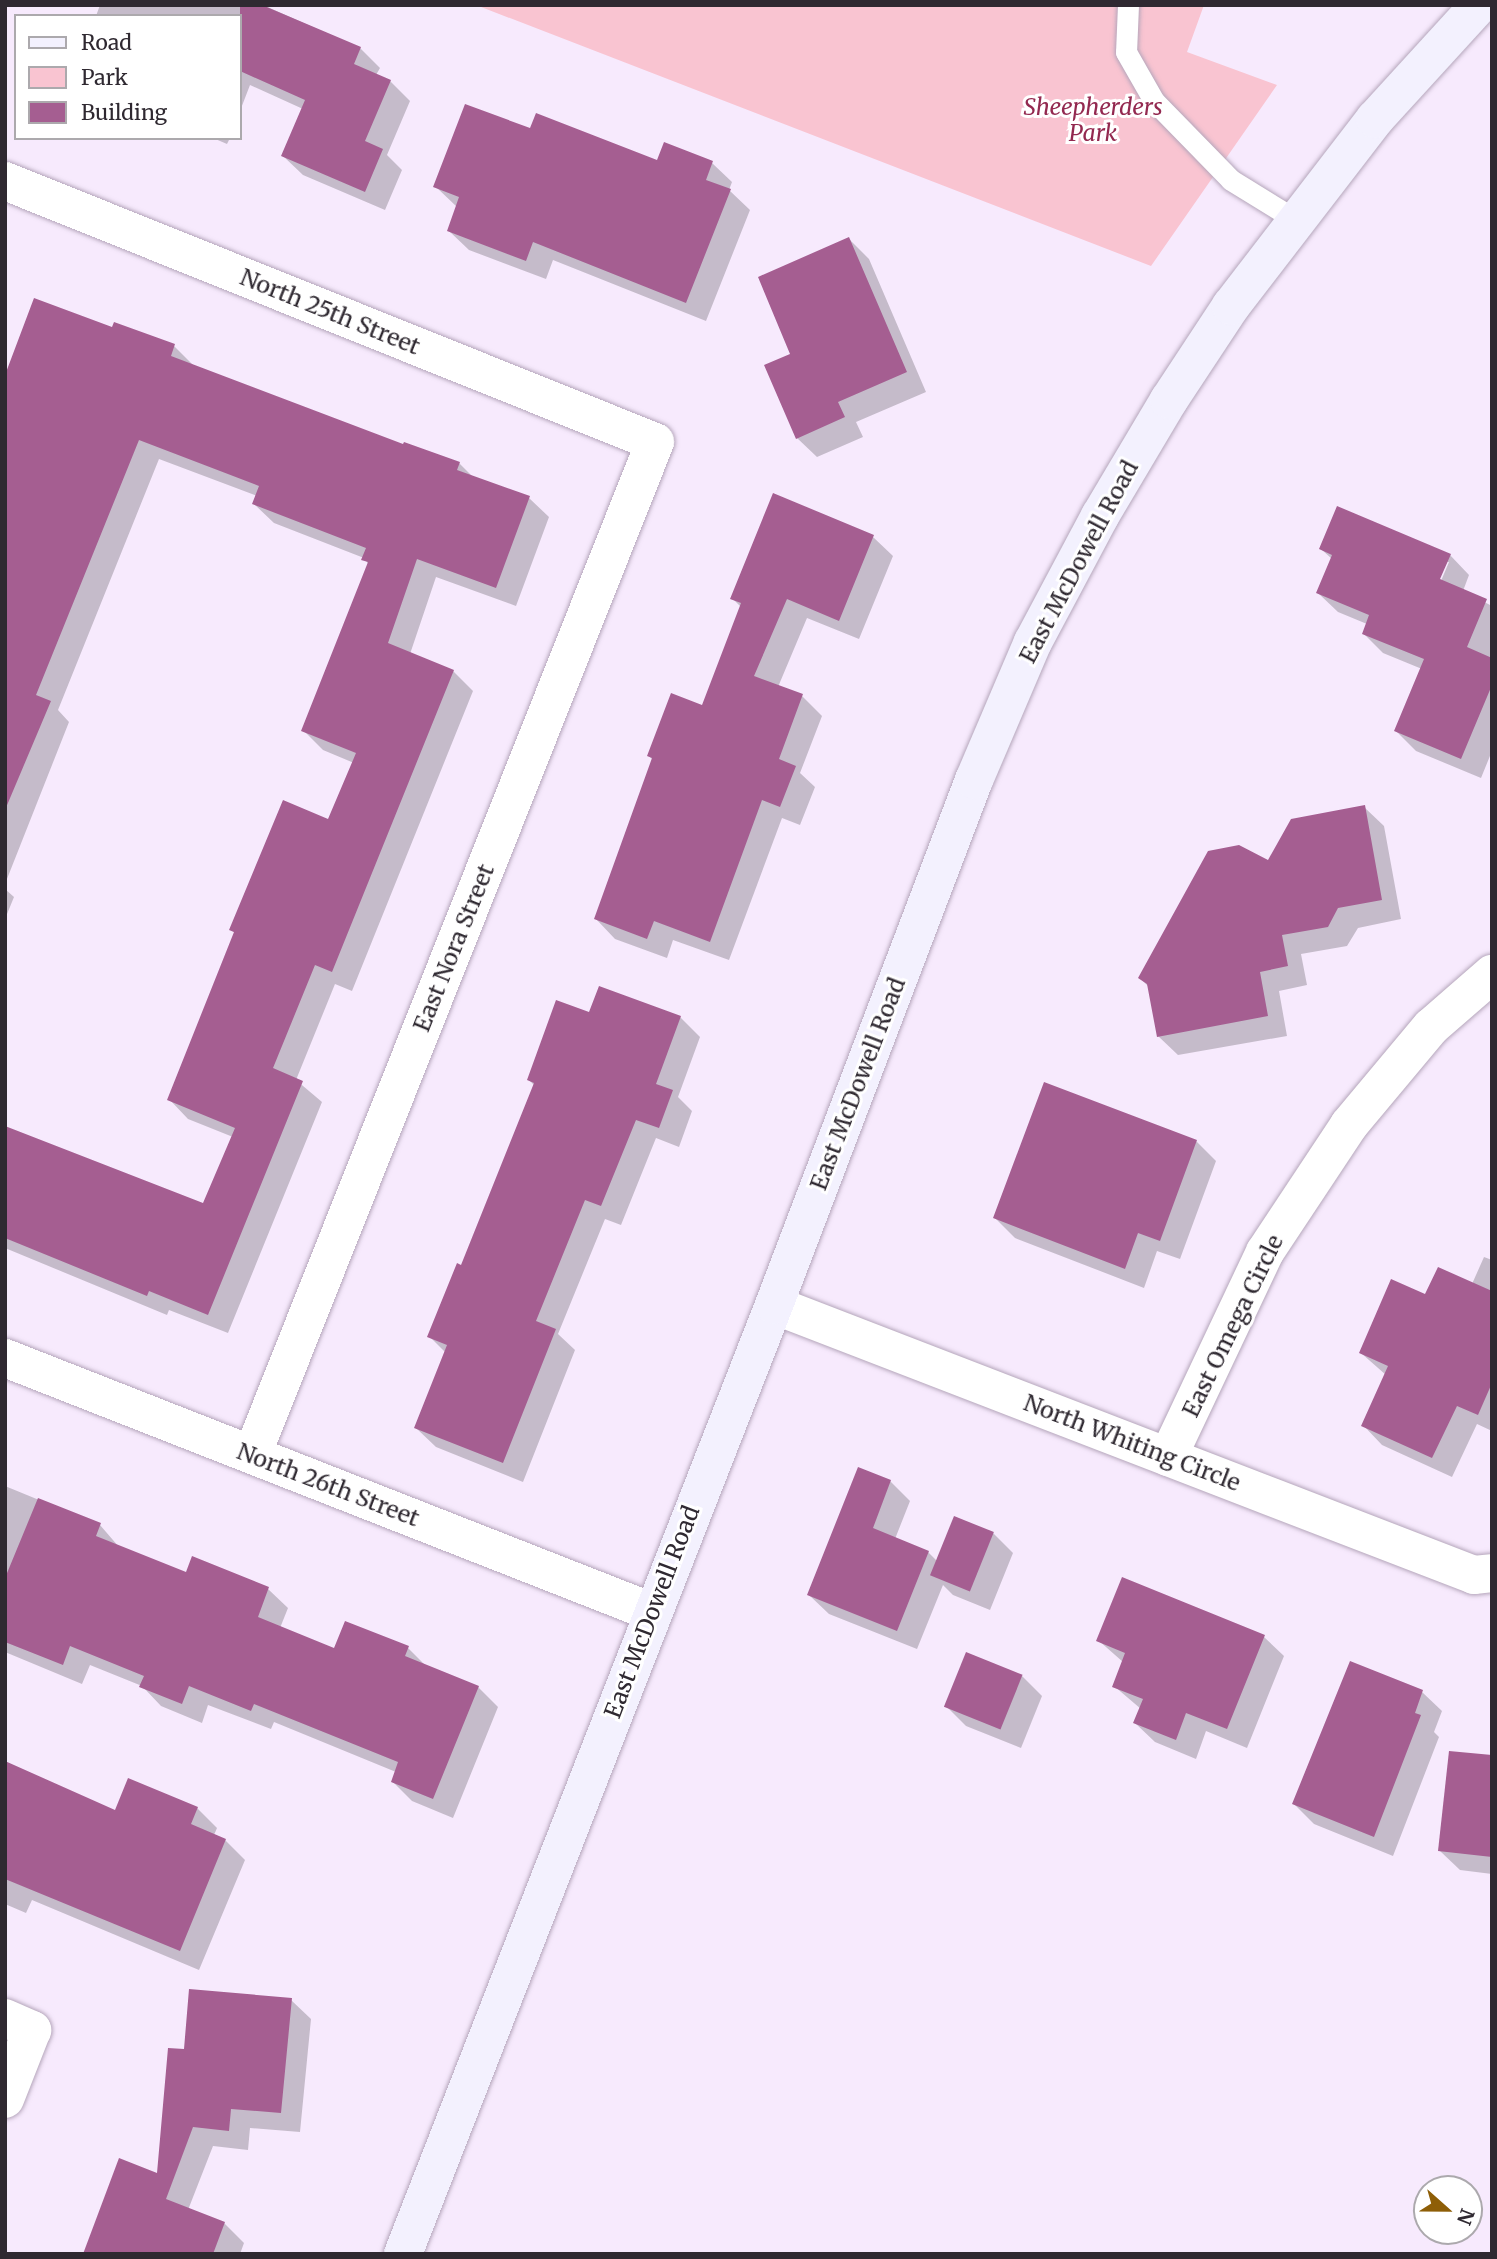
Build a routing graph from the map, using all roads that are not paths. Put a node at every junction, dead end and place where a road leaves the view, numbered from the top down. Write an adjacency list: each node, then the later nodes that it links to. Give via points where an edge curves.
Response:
1 (1128, 5): 4 (lane, via 1126,52 1154,101 1231,180)
2 (1479, 5): 4 (main road, East McDowell Road, via 1375,119)
3 (5, 181): 5 (street, North 25th Street)
4 (1296, 220): 7 (main road, East McDowell Road, via 1231,306 1169,400 1033,642 974,780)
5 (655, 442): 9 (street, East Nora Street)
6 (1492, 974): 10 (street, East Omega Circle, via 1431,1027 1349,1125 1265,1252)
7 (774, 1305): 10 (street, North Whiting Circle); 12 (main road, East McDowell Road)
8 (5, 1358): 9 (street, North 26th Street)
9 (252, 1455): 12 (street, North 26th Street)
10 (1168, 1457): 11 (street, North Whiting Circle, via 1474,1575)
11 (1492, 1573)
12 (652, 1612): 15 (main road, East McDowell Road)
13 (18, 2024): 14 (street)
14 (5, 2099)
15 (403, 2254)

